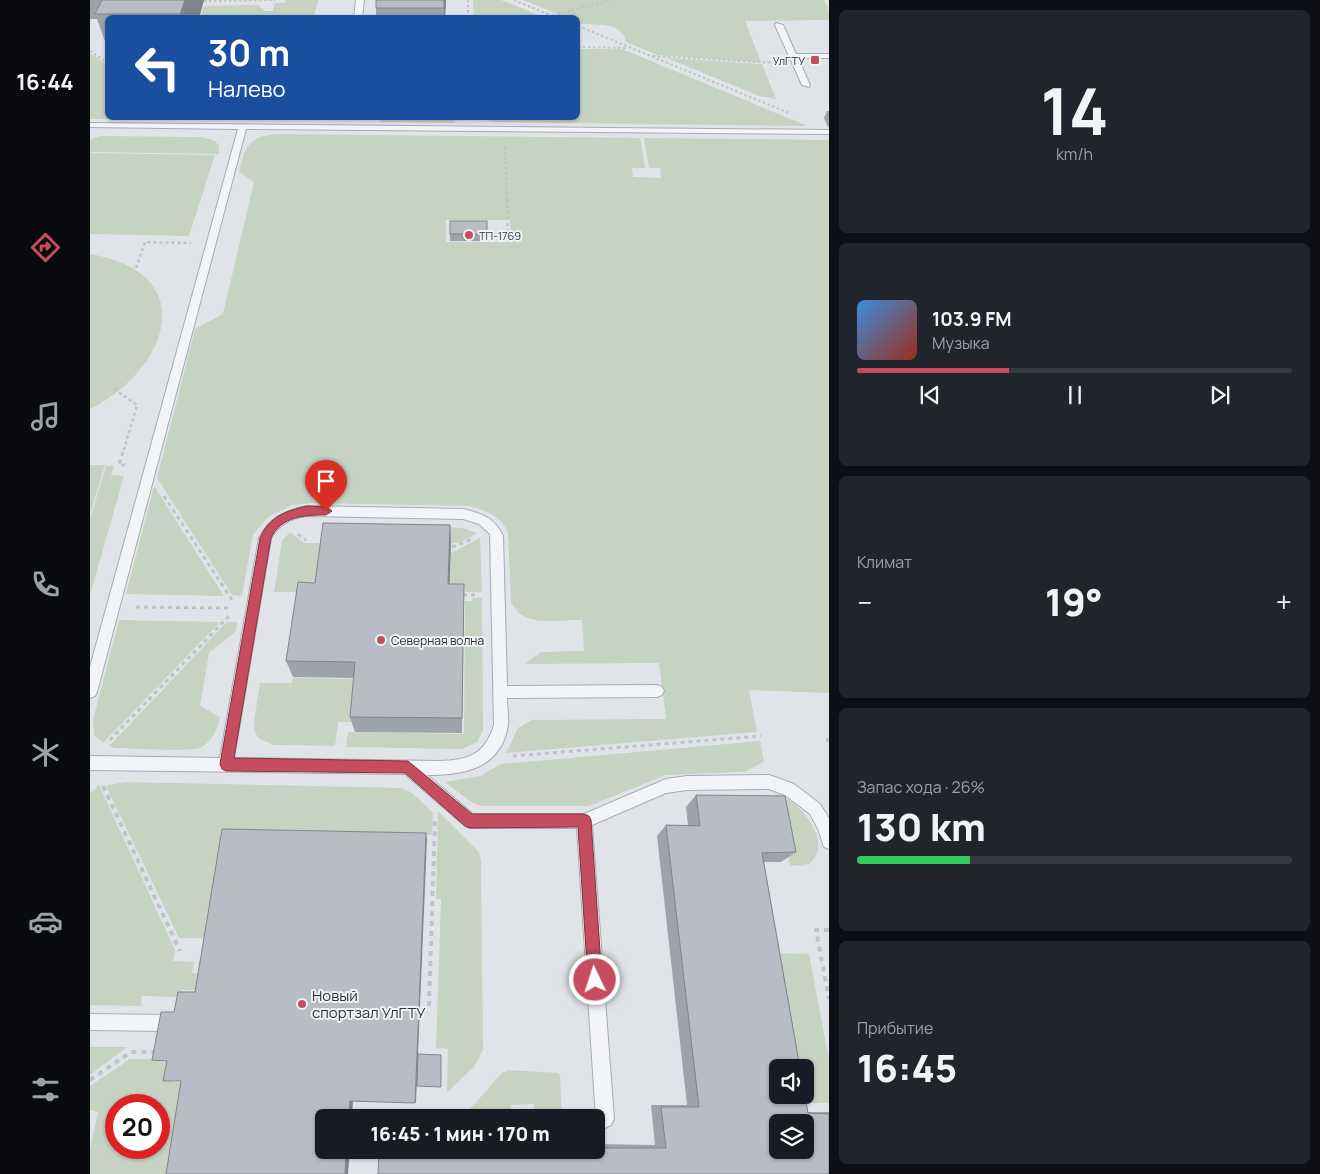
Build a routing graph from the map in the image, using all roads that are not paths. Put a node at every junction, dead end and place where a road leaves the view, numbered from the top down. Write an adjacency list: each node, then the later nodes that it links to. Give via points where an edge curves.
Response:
1 (360, 0): 2 (lane)
2 (358, 15)
3 (779, 25): 5 (lane)
4 (829, 56): 5 (lane)
5 (794, 59): 6 (lane)
6 (806, 85)
7 (344, 120): 10 (lane)
8 (90, 125): 9 (lane)
9 (243, 126): 10 (lane); 13 (lane)
10 (343, 127): 11 (lane)
11 (828, 132)
12 (657, 691): 14 (lane)
13 (90, 692)
14 (500, 692): 16 (lane, via 498,543 496,532 488,523 463,514 299,512 278,521 265,538); 17 (lane, via 501,725 490,753 470,764 455,767)
15 (92, 763): 16 (lane)
16 (226, 764): 17 (lane)
17 (408, 767): 18 (lane, via 470,821)
18 (584, 820): 19 (lane, via 666,786 769,782 789,789 815,809 825,826); 22 (lane)
19 (829, 842)
20 (90, 1022): 21 (lane)
21 (167, 1024)
22 (603, 1109)

